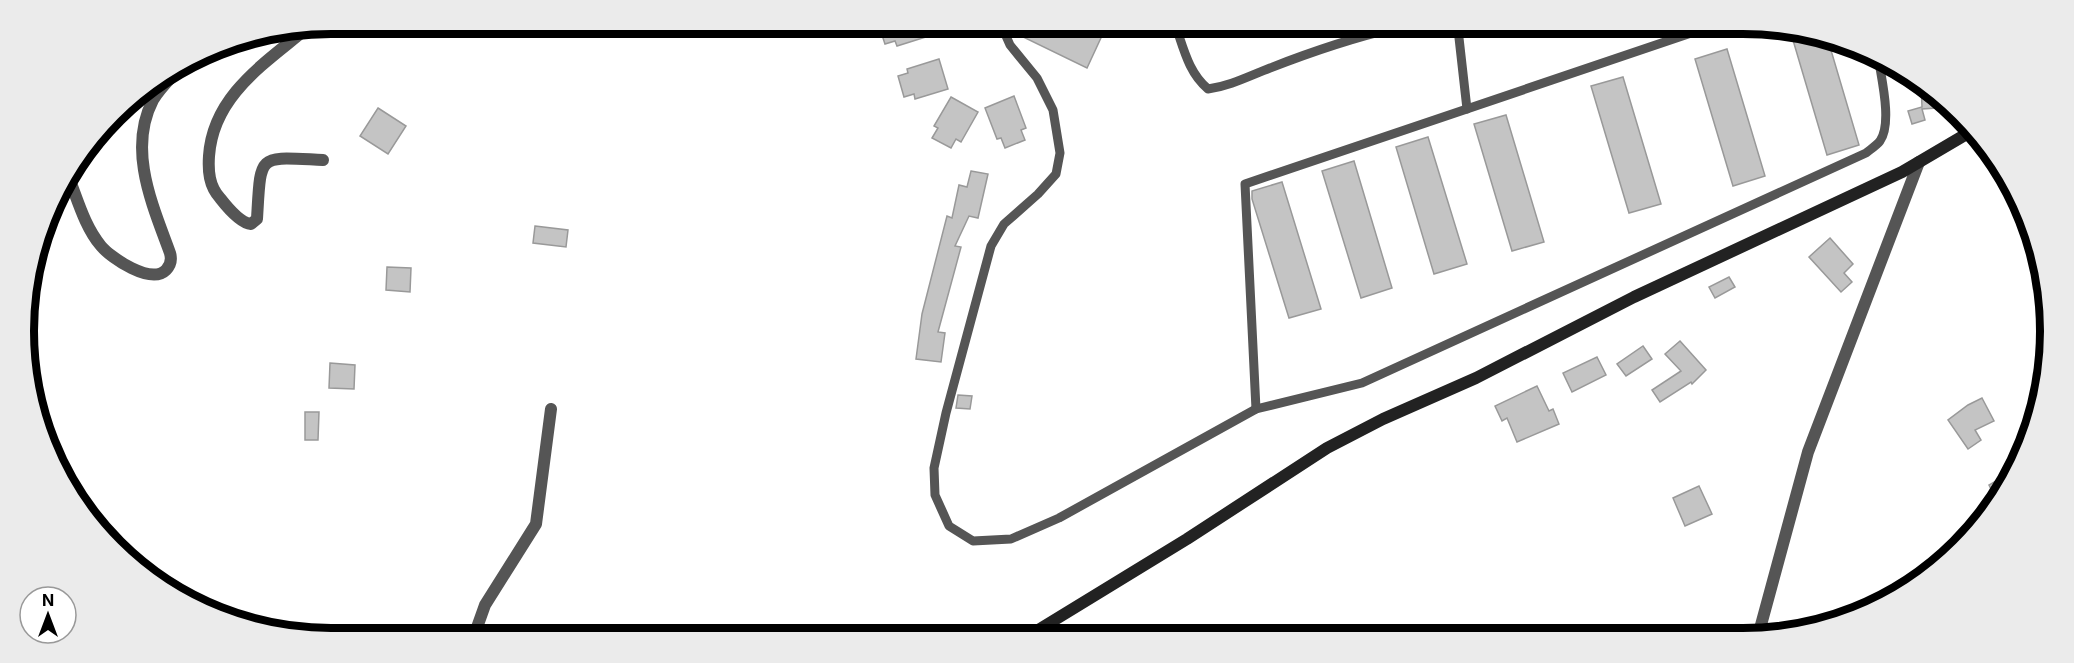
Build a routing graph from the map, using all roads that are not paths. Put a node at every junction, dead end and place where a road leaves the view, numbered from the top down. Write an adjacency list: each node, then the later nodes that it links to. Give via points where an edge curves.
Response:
1 (1005, 34): 15 (lane, via 1037,78 1053,110 1060,153 1056,174 1004,224 991,246 934,468 935,495 949,526 973,541 1011,539 1059,518)
2 (1178, 34): 3 (lane, via 1197,80 1208,89 1224,87)
3 (1370, 34)
4 (1459, 34): 9 (lane)
5 (1688, 34): 9 (lane)
6 (297, 37): 11 (street, via 230,97 211,140 211,184 220,198 251,224 257,219 261,171 268,161)
7 (1880, 68): 15 (lane, via 1886,125 1881,140 1866,153 1362,382)
8 (160, 90): 13 (street, via 147,116 143,165 148,193 171,259 168,269 158,274 133,269 107,252 89,228)
9 (1467, 109): 15 (lane, via 1245,184)
10 (1965, 135): 12 (main road)
11 (323, 160)
12 (1919, 162): 17 (main road, via 1634,297 1476,378 1354,433); 18 (street, via 1808,452)
13 (72, 186)
14 (551, 409): 16 (street, via 536,524 484,605)
15 (1256, 409)
16 (477, 628)
17 (1041, 628)
18 (1760, 628)

